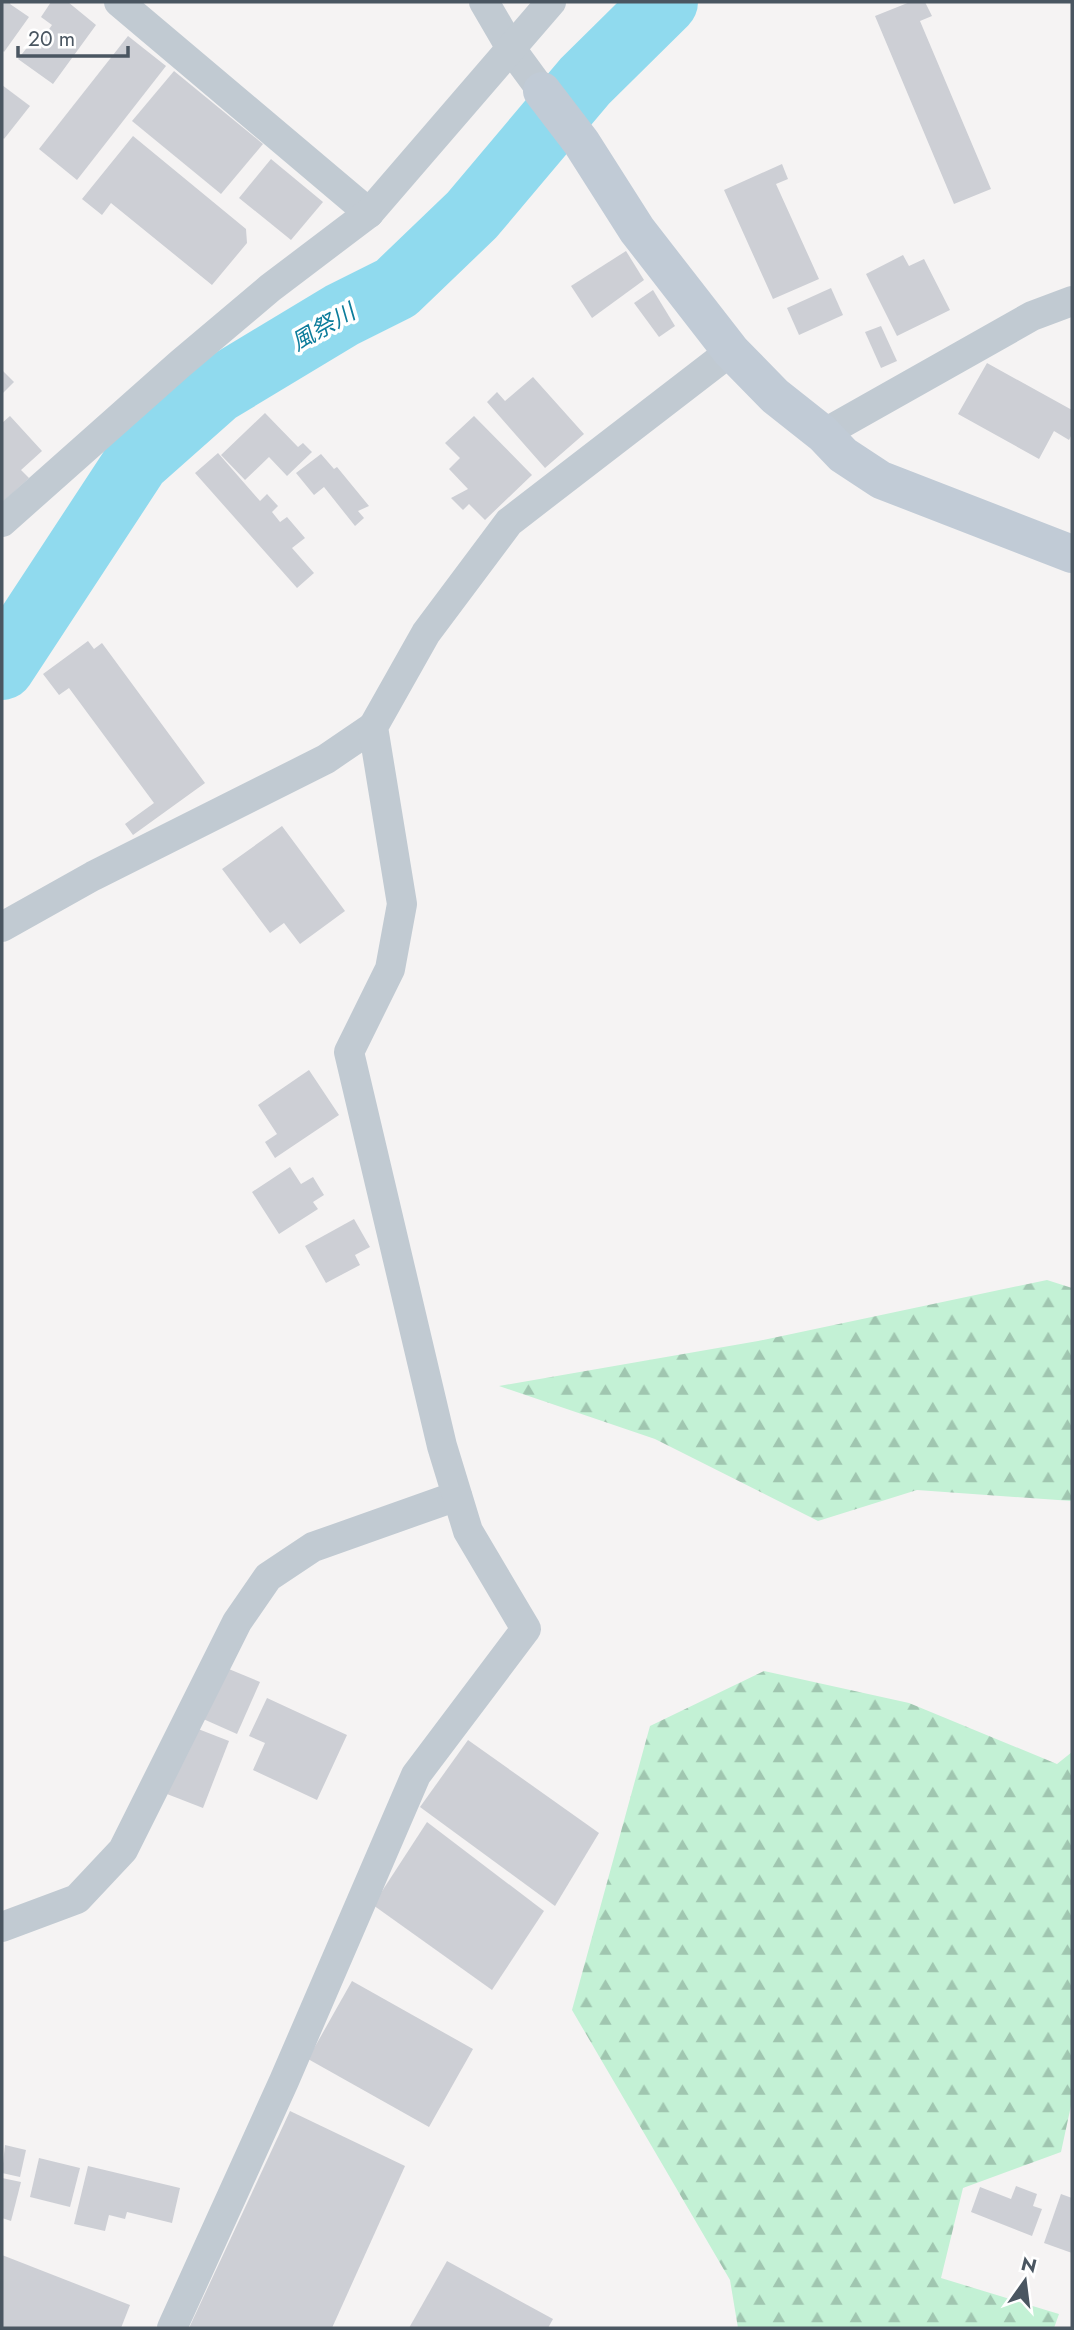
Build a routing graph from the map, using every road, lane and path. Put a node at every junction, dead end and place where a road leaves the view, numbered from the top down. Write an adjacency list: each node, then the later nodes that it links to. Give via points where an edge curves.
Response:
1 (119, 2): 6 (street)
2 (484, 2): 4 (street)
3 (551, 2): 4 (street)
4 (512, 50): 5 (street); 6 (street)
5 (542, 91): 8 (street, via 637,230)
6 (369, 213): 10 (street, via 190,355)
7 (1072, 301): 9 (street, via 1032,316)
8 (731, 351): 9 (street, via 775,396); 12 (street, via 509,522 426,633)
9 (823, 434): 11 (street, via 843,455 881,480)
10 (2, 522)
11 (1072, 554)
12 (373, 727): 13 (street, via 326,759); 14 (street, via 401,904 390,969 349,1052)
13 (2, 927)
14 (457, 1496): 15 (street, via 313,1547 268,1577 236,1622 123,1850 77,1899); 16 (street, via 468,1531 526,1629 415,1774)
15 (2, 1927)
16 (172, 2328)

